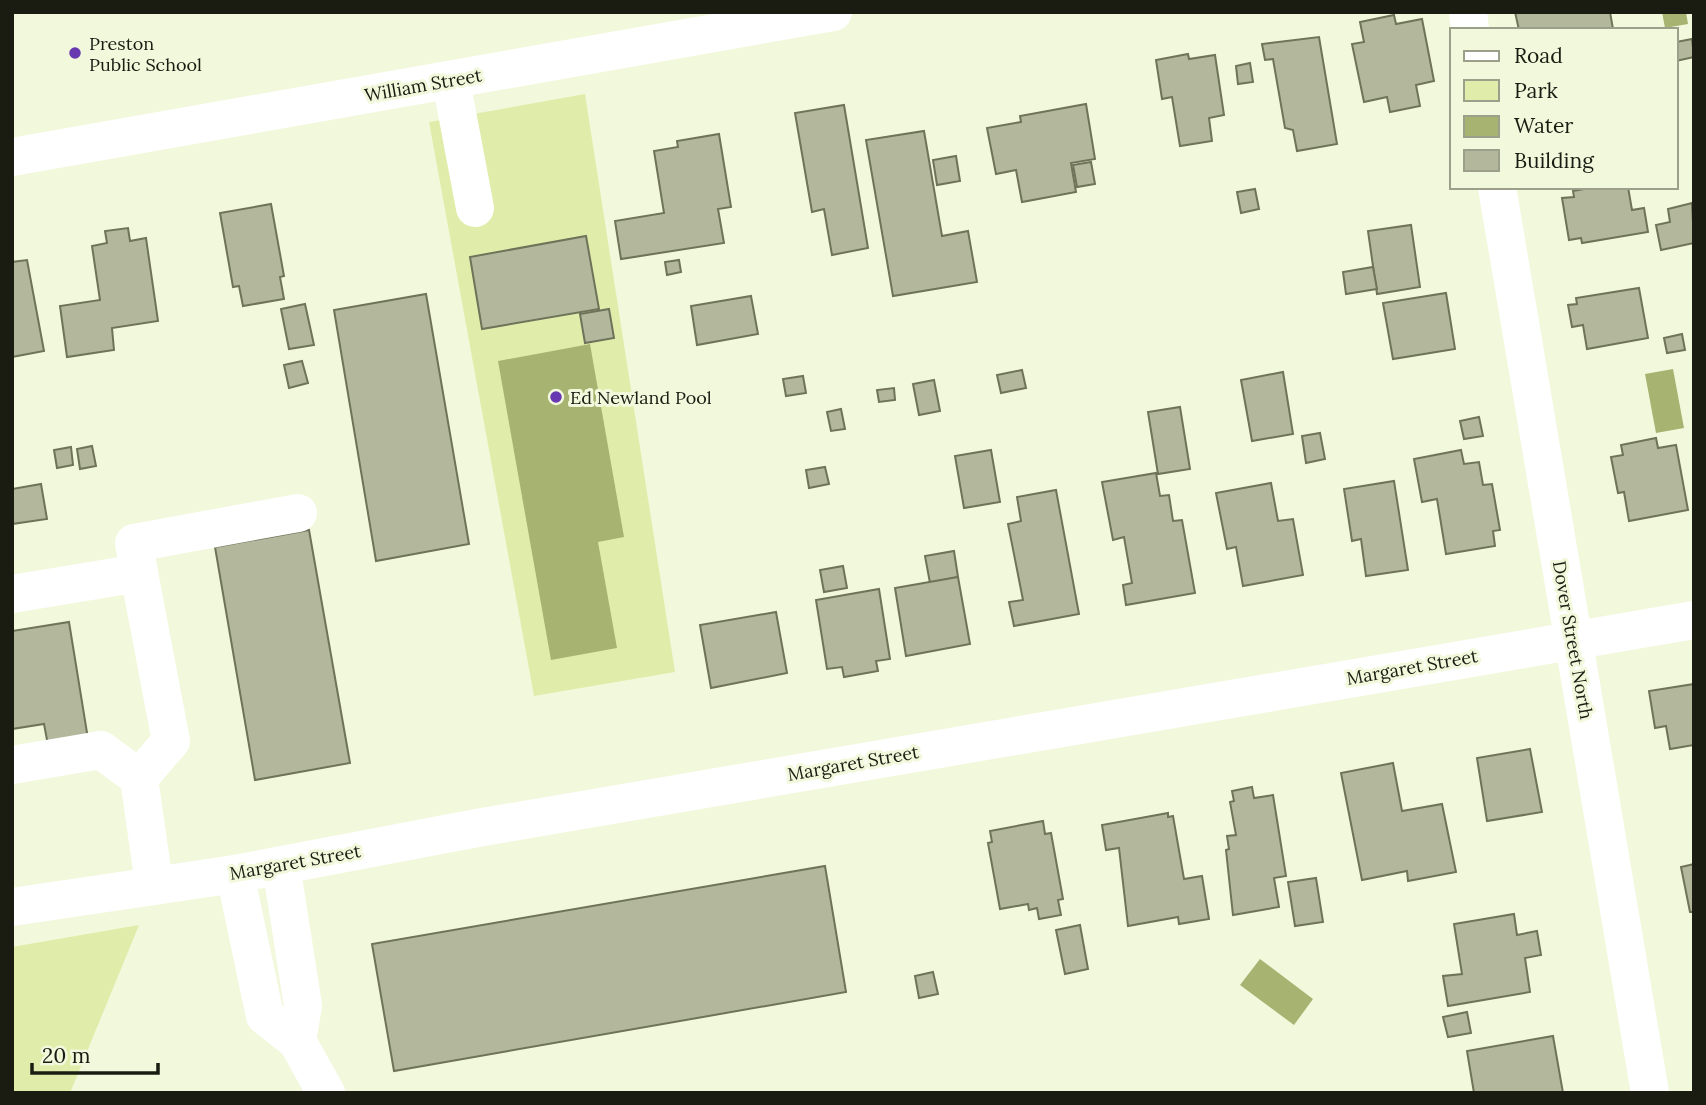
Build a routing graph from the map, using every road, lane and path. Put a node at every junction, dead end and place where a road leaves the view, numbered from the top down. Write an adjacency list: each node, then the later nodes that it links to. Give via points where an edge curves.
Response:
1 (833, 12): 2 (street, William Street)
2 (676, 25): 3 (street, William Street)
3 (451, 81): 4 (street, William Street); 6 (street)
4 (12, 156)
5 (1497, 189): 11 (street, Dover Street North)
6 (475, 208)
7 (298, 513): 8 (street, via 134,543)
8 (139, 573): 9 (street); 13 (street, via 171,741)
9 (12, 594)
10 (1694, 620): 11 (street, Margaret Street)
11 (1573, 640): 14 (street, Margaret Street); 20 (street, Dover Street North)
12 (12, 765): 13 (street, via 101,750)
13 (139, 778): 16 (street)
14 (281, 865): 15 (street, Margaret Street); 18 (street, via 303,1006)
15 (235, 874): 16 (street, Margaret Street); 18 (street, via 265,1016)
16 (155, 884): 17 (street, Margaret Street)
17 (12, 907)
18 (296, 1041): 19 (street)
19 (326, 1093)
20 (1650, 1093)

